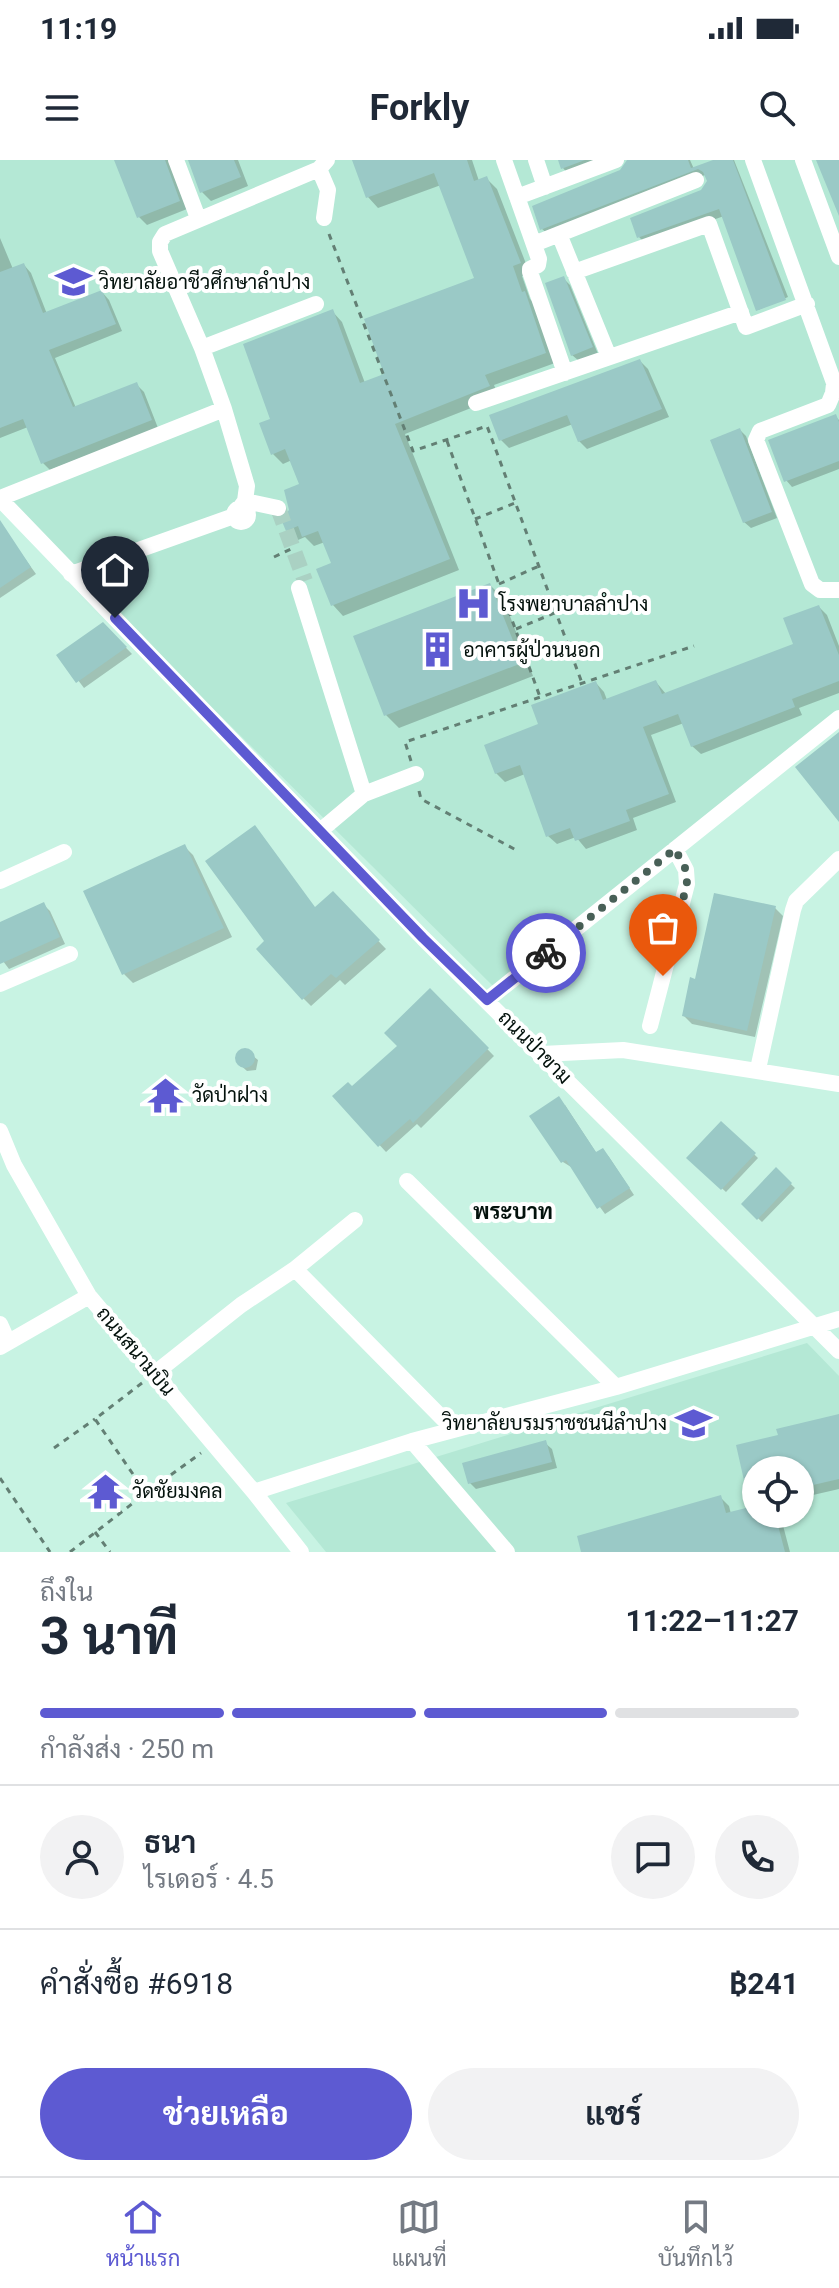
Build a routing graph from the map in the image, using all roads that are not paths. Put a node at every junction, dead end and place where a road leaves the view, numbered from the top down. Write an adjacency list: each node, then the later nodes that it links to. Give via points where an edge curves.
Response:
1 (176, 160): 11 (street)
2 (504, 160): 10 (street)
3 (536, 160): 9 (street)
4 (616, 160): 9 (street)
5 (753, 160): 19 (street)
6 (803, 160): 14 (street)
7 (323, 164): 11 (street); 12 (street, via 328,190)
8 (696, 180): 13 (street)
9 (545, 187): 10 (street)
10 (517, 197): 15 (street)
11 (198, 218): 21 (street, via 165,234 160,251)
12 (325, 224)
13 (559, 234): 15 (street); 17 (street)
14 (836, 237): 16 (street)
15 (534, 244): 23 (street, via 540,263 530,272)
16 (839, 257)
17 (574, 272): 20 (street, via 709,224); 22 (street)
18 (316, 304): 21 (street)
19 (807, 304): 20 (street, via 746,327); 24 (street)
20 (741, 312): 22 (street)
21 (202, 348): 26 (street)
22 (609, 357): 23 (street)
23 (565, 373): 25 (street)
24 (836, 390): 32 (street, via 828,405 760,431 756,440 812,584 820,590)
25 (476, 403)
26 (224, 409): 27 (street); 29 (street, via 247,486)
27 (0, 498): 30 (street, ถนนป่าขาม)
28 (278, 508): 29 (street)
29 (239, 509): 30 (street)
30 (71, 574): 36 (street, ถนนป่าขาม)
31 (298, 589): 35 (street)
32 (839, 590)
33 (838, 720): 37 (street)
34 (416, 774): 35 (street)
35 (364, 794): 36 (street)
36 (320, 831): 43 (street, ถนนป่าขาม)
37 (675, 849): 43 (street); 44 (street, via 687,884)
38 (64, 852): 40 (street)
39 (839, 859): 46 (street, via 796,901)
40 (0, 881)
41 (70, 954): 42 (street)
42 (0, 984)
43 (487, 1000): 45 (street, ถนนป่าขาม)
44 (650, 1026)
45 (542, 1054): 46 (street, via 623,1050); 56 (street, ถนนป่าขาม)
46 (758, 1069): 47 (street)
47 (839, 1084)
48 (0, 1131): 49 (street, ถนนสนามบิน)
49 (7, 1168): 53 (street, ถนนสนามบิน)
50 (407, 1181): 60 (street)
51 (355, 1220): 52 (street)
52 (295, 1269): 59 (street); 61 (street)
53 (89, 1296): 57 (street); 59 (street, ถนนสนามบิน)
54 (839, 1319): 56 (street)
55 (0, 1324): 57 (street)
56 (816, 1328): 58 (street, ถนนป่าขาม); 60 (street)
57 (4, 1344)
58 (839, 1351)
59 (154, 1374): 63 (street, ถนนสนามบิน)
60 (616, 1387): 61 (street)
61 (453, 1429): 62 (street)
62 (412, 1441): 63 (street); 65 (street)
63 (254, 1492): 64 (street, ถนนสนามบิน)
64 (301, 1552)
65 (507, 1552)

